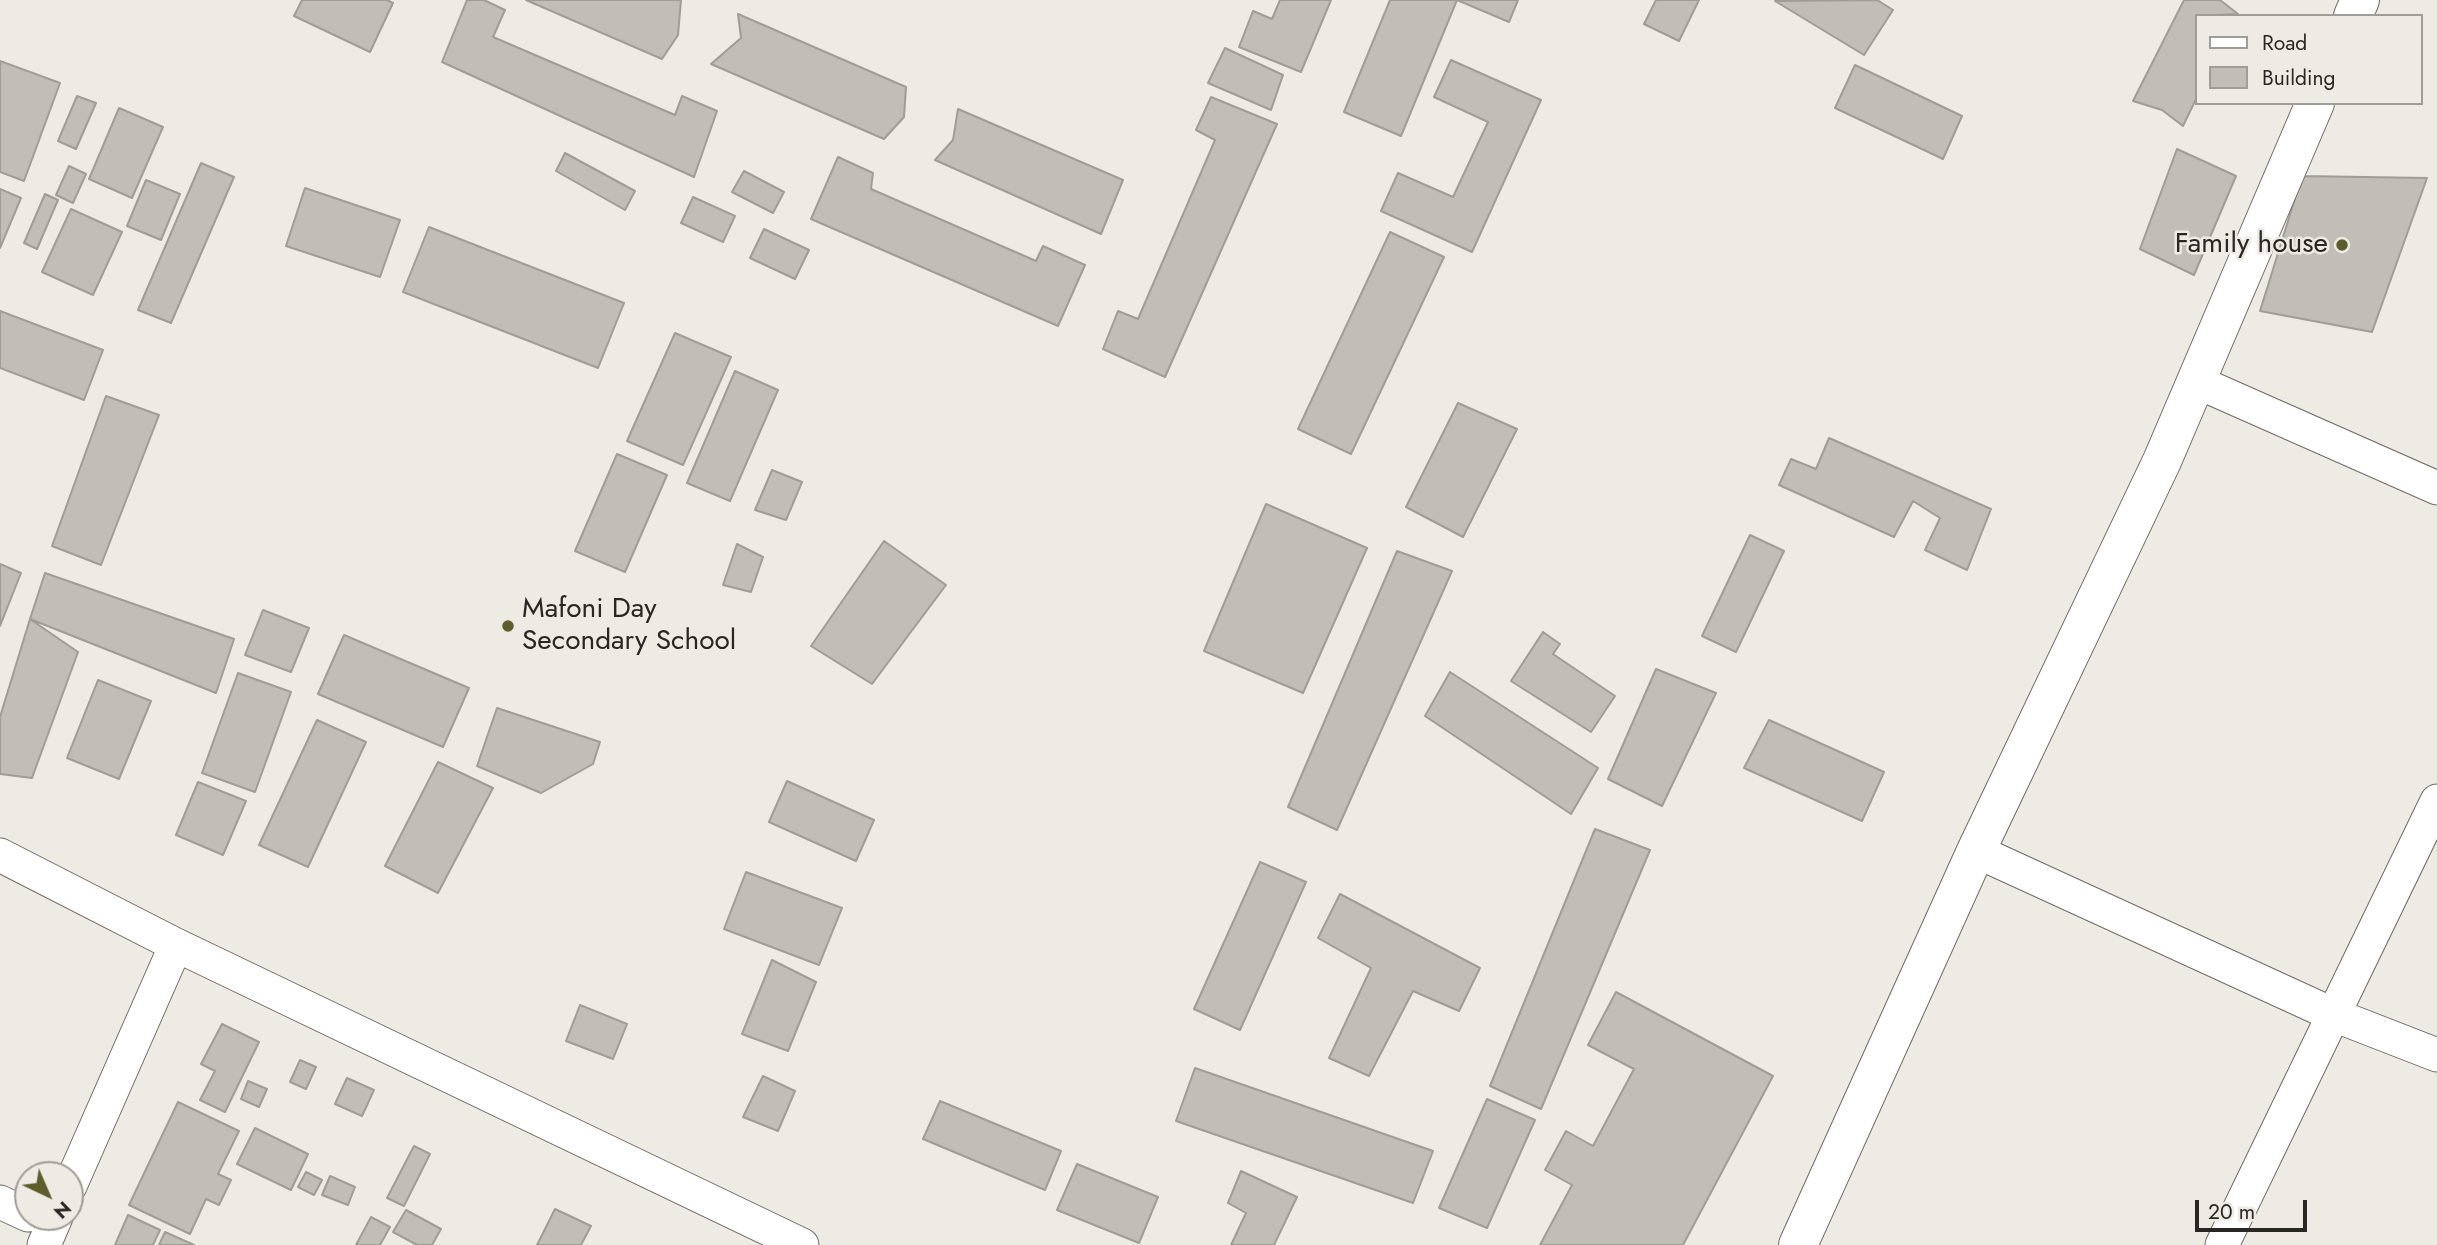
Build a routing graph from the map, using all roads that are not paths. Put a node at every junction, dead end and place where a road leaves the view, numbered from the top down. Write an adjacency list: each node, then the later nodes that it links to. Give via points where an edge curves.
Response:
1 (2314, 105): 2 (street)
2 (2195, 381): 3 (street); 5 (street, via 2162,461)
3 (2437, 488)
4 (2437, 802): 8 (street)
5 (1976, 851): 8 (street); 12 (street)
6 (0, 855): 7 (street)
7 (176, 945): 10 (street); 11 (street)
8 (2334, 1015): 9 (street); 13 (street)
9 (2437, 1055)
10 (81, 1161)
11 (802, 1245)
12 (1798, 1245)
13 (2222, 1245)

